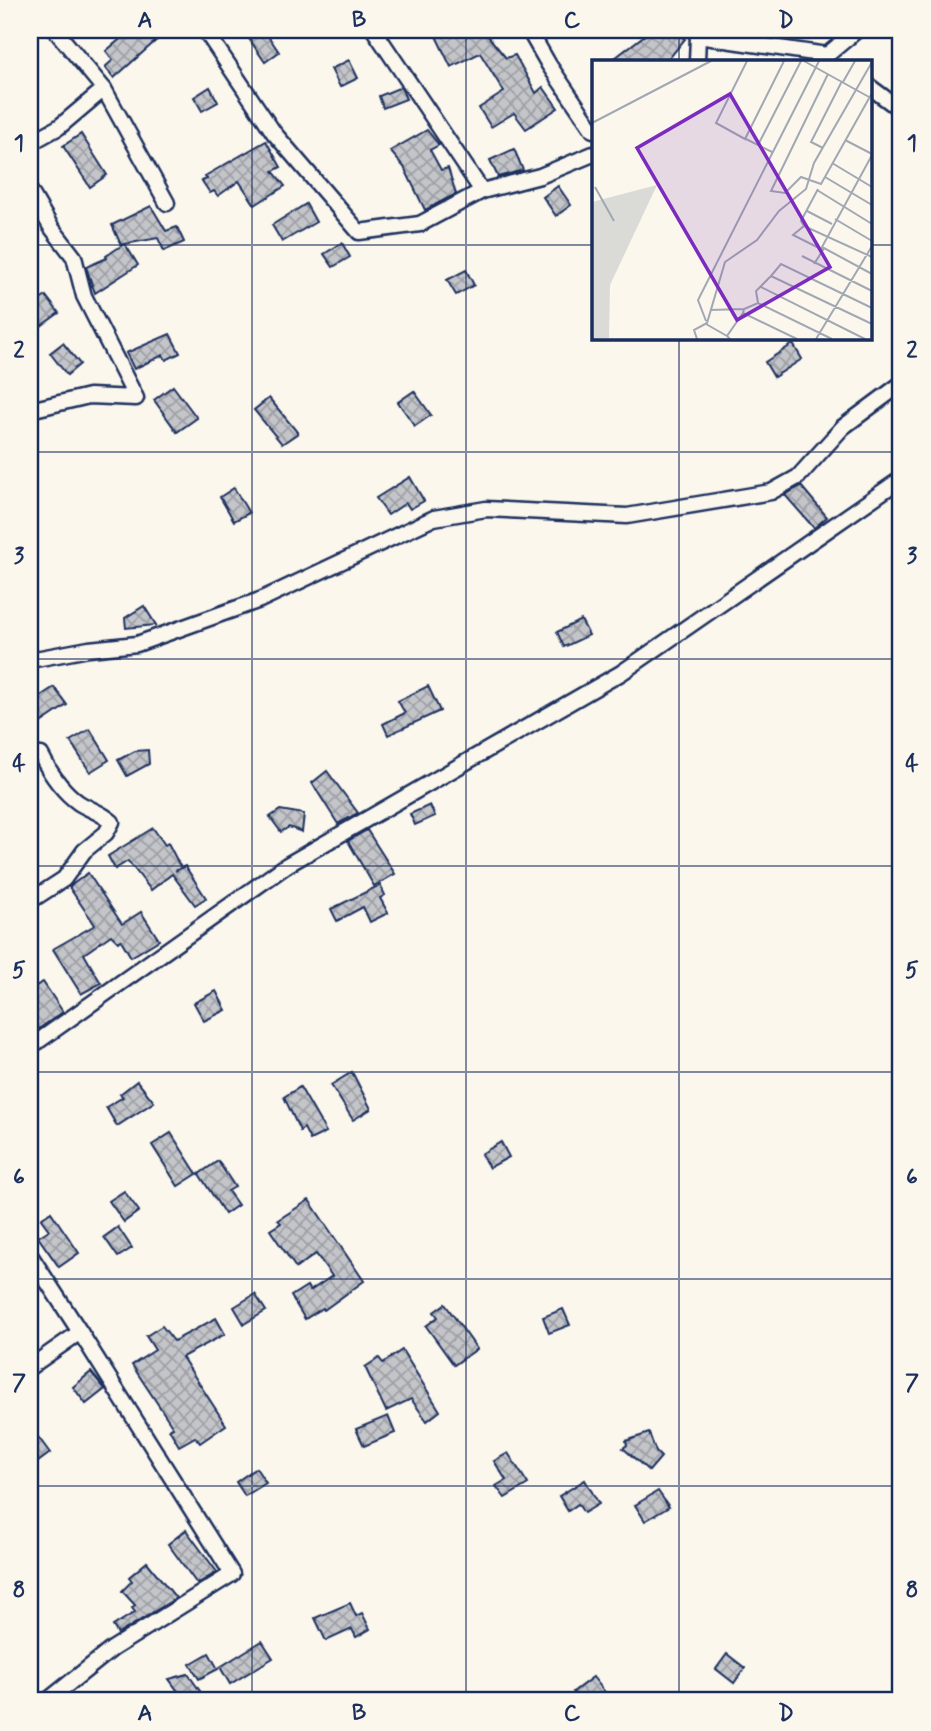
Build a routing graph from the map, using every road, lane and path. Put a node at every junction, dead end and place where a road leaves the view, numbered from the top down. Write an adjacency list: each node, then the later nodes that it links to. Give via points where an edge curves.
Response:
1 (55, 30): 10 (street)
2 (205, 30): 16 (street, via 274,134 359,232 421,224)
3 (374, 30): 16 (street)
4 (529, 30): 12 (street)
5 (857, 30): 7 (street)
6 (696, 33): 7 (street); 8 (street)
7 (831, 58)
8 (697, 60)
9 (872, 88): 11 (street)
10 (104, 89): 13 (street, via 59,127); 17 (street)
11 (901, 110)
12 (592, 129)
13 (30, 144)
14 (592, 154): 16 (street, via 540,176)
15 (30, 191): 19 (street, via 74,257 84,296 136,398 89,396)
16 (482, 191)
17 (167, 203)
18 (901, 384): 21 (street, via 843,428 798,477 771,492 627,516 486,509 434,518 261,600 137,644)
19 (30, 410)
20 (901, 479): 24 (street, via 621,673 287,865)
21 (30, 660)
22 (30, 754): 23 (street, via 41,755 61,786 80,804 112,822 64,879)
23 (30, 901)
24 (30, 1048)
25 (30, 1255): 26 (street)
26 (80, 1332): 27 (street); 28 (street, via 232,1574 112,1649)
27 (30, 1367)
28 (47, 1701)

